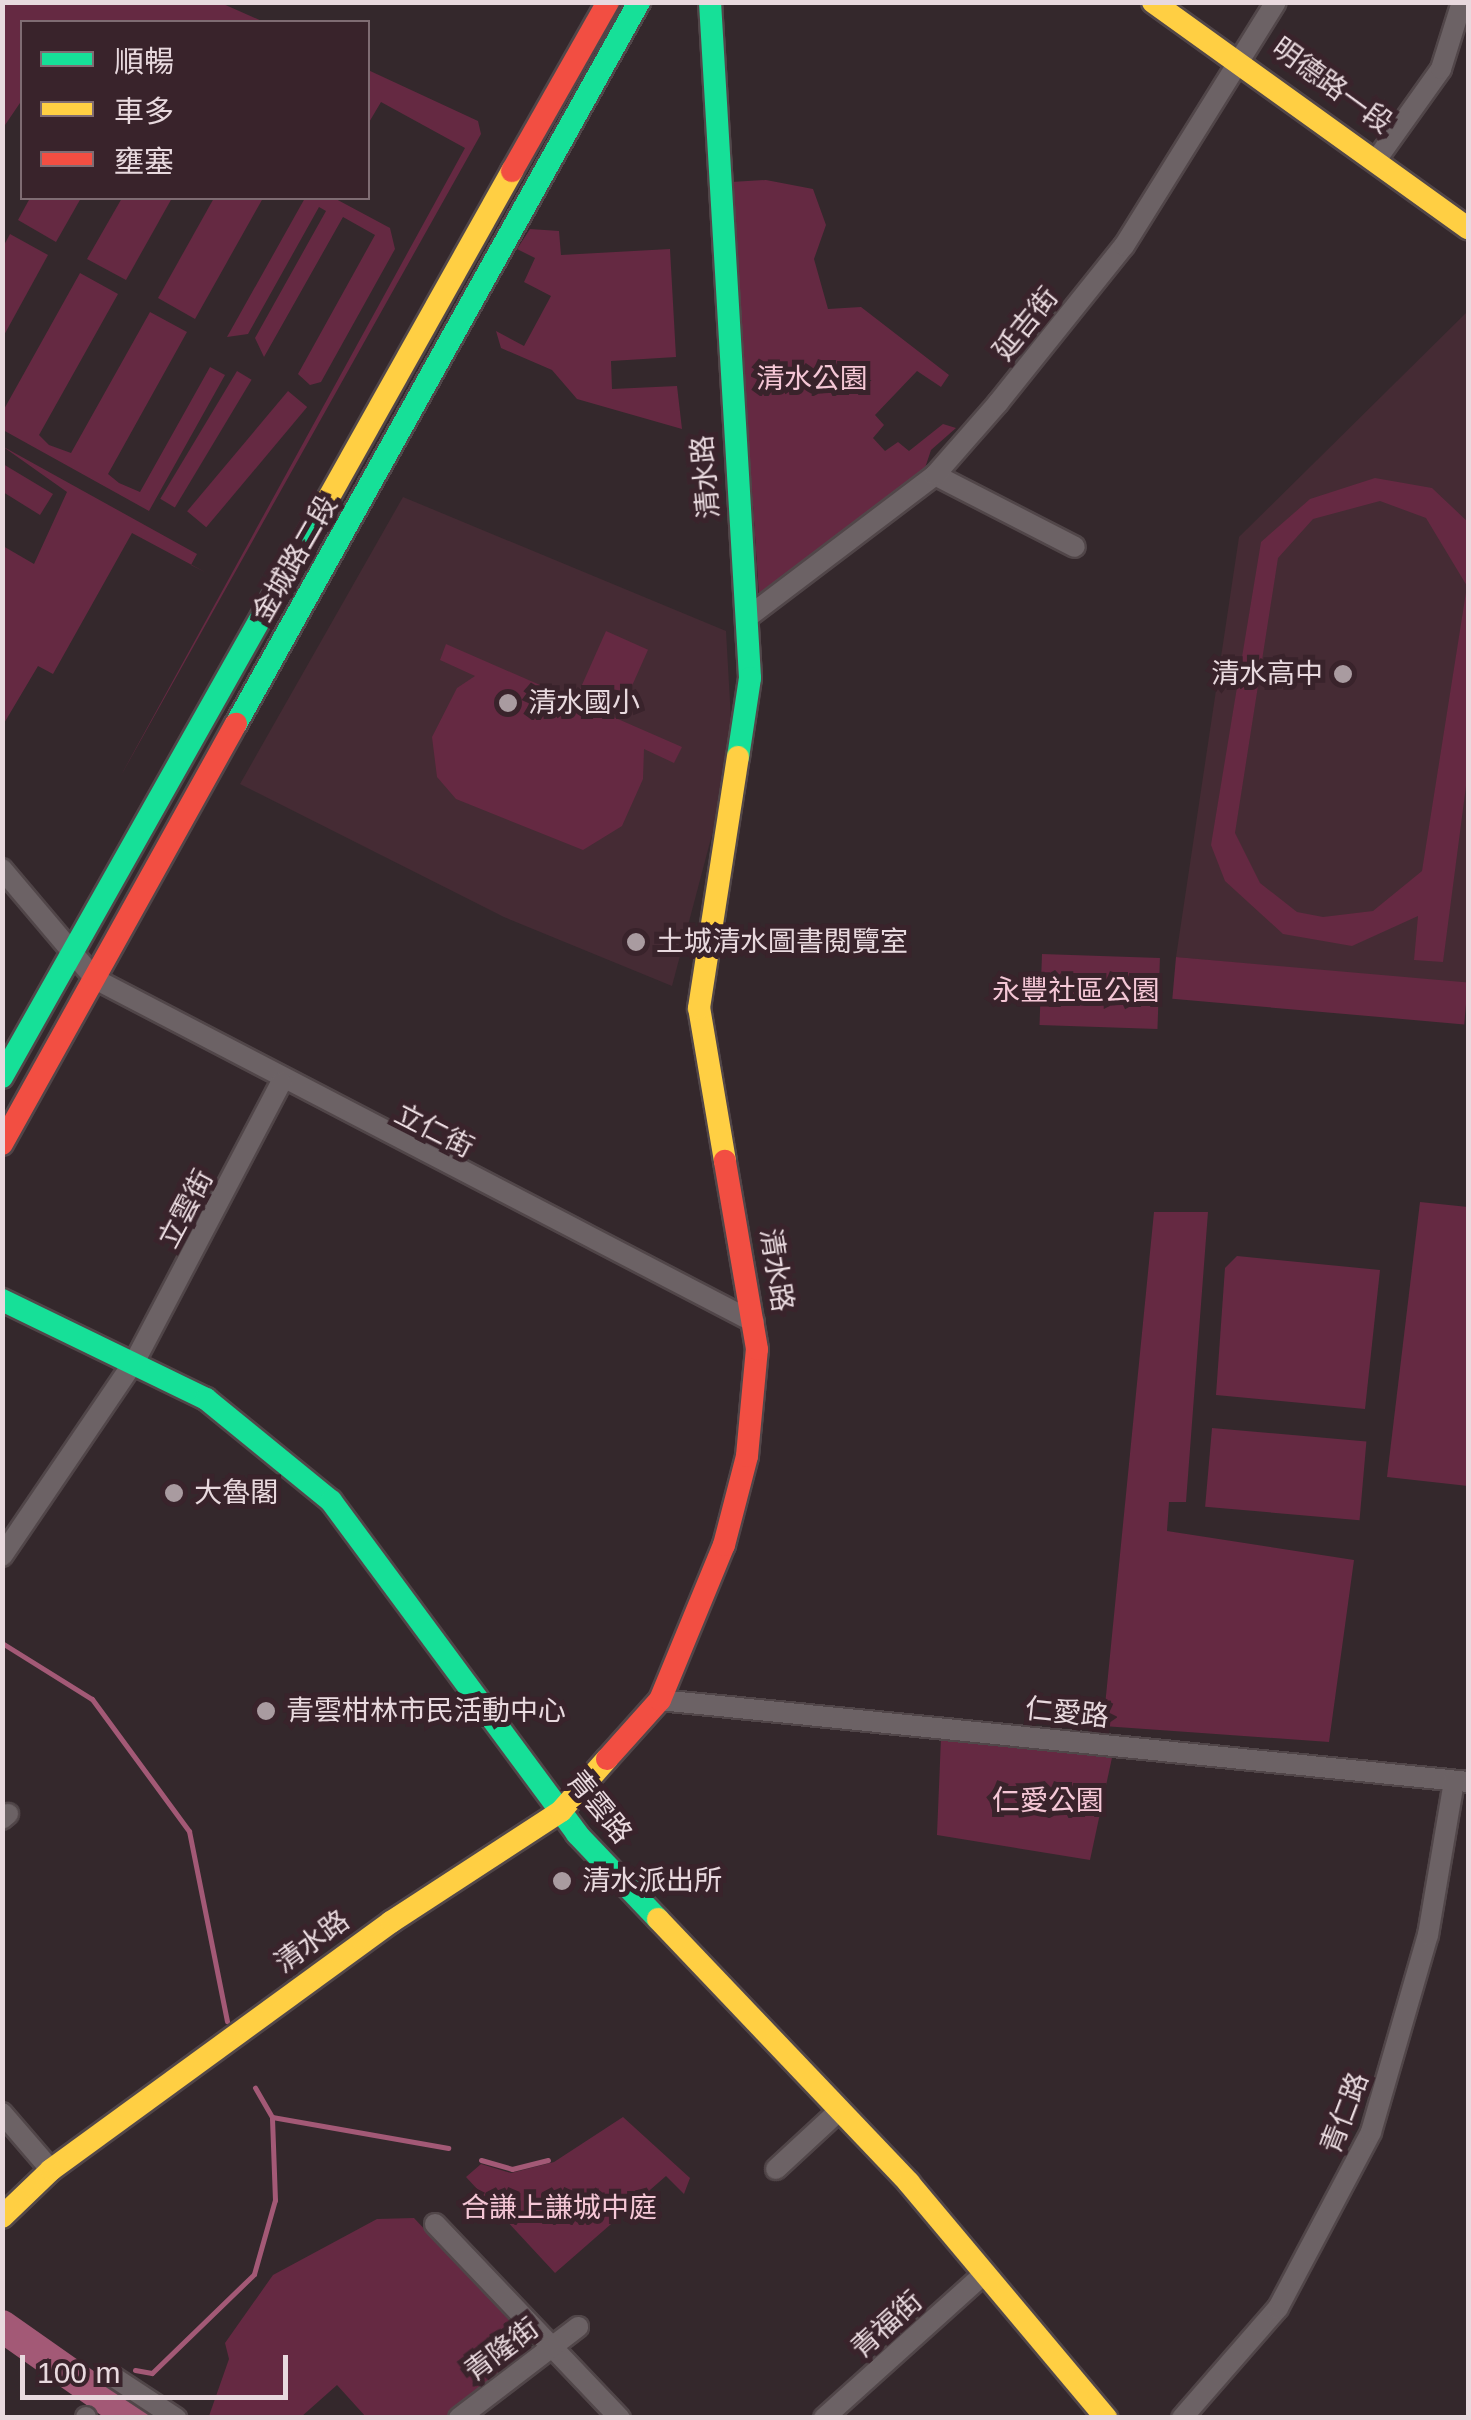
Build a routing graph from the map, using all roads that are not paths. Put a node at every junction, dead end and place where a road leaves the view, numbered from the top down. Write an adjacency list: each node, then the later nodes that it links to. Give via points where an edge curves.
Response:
1 (608, 2): 14 (street, 金城路二段)
2 (639, 2): 15 (street, 金城路二段)
3 (710, 2): 12 (street, 清水路)
4 (1153, 2): 7 (street, 明德路一段)
5 (1276, 2): 7 (street, 延吉街)
6 (1462, 2): 8 (street, via 1441,70)
7 (1244, 59): 8 (street, 明德路一段); 10 (street, 延吉街, via 1124,246)
8 (1379, 156): 9 (street, 明德路一段)
9 (1468, 228)
10 (935, 475): 11 (street); 12 (street, 延吉街)
11 (1075, 547)
12 (748, 617): 20 (street, 清水路, via 745,756 699,1008)
13 (2, 869): 14 (street, 立仁街)
14 (70, 956): 15 (street, 立仁街); 16 (street, 金城路二段)
15 (95, 979): 17 (street, 立仁街); 18 (street, 金城路二段)
16 (2, 1077)
17 (281, 1083): 20 (street, 立仁街); 21 (street, 立雲街)
18 (2, 1144)
19 (2, 1300): 21 (street, 青雲路)
20 (754, 1322): 23 (street, 清水路, via 743,1472 695,1630)
21 (136, 1358): 22 (street, 立雲街); 25 (street, 青雲路, via 206,1399 331,1502)
22 (2, 1556)
23 (660, 1700): 24 (street, 仁愛路); 25 (street, 清水路)
24 (1461, 1781): 41 (street, 青仁路, via 1428,1935 1370,2132 1278,2308)
25 (561, 1810): 26 (street, 青雲路); 29 (street, 清水路)
26 (840, 2110): 28 (street); 32 (street, 青雲路)
27 (2, 2113): 29 (street)
28 (776, 2169)
29 (52, 2170): 30 (street, 清水路)
30 (2, 2217)
31 (435, 2224): 34 (street)
32 (985, 2273): 39 (street, 青福街); 40 (street, 青雲路)
33 (578, 2327): 34 (street, 青隆街)
34 (553, 2347): 37 (street, 青隆街); 38 (street)
35 (112, 2376): 36 (street)
36 (176, 2418)
37 (459, 2418)
38 (620, 2418)
39 (824, 2418)
40 (1106, 2418)
41 (1182, 2418)

